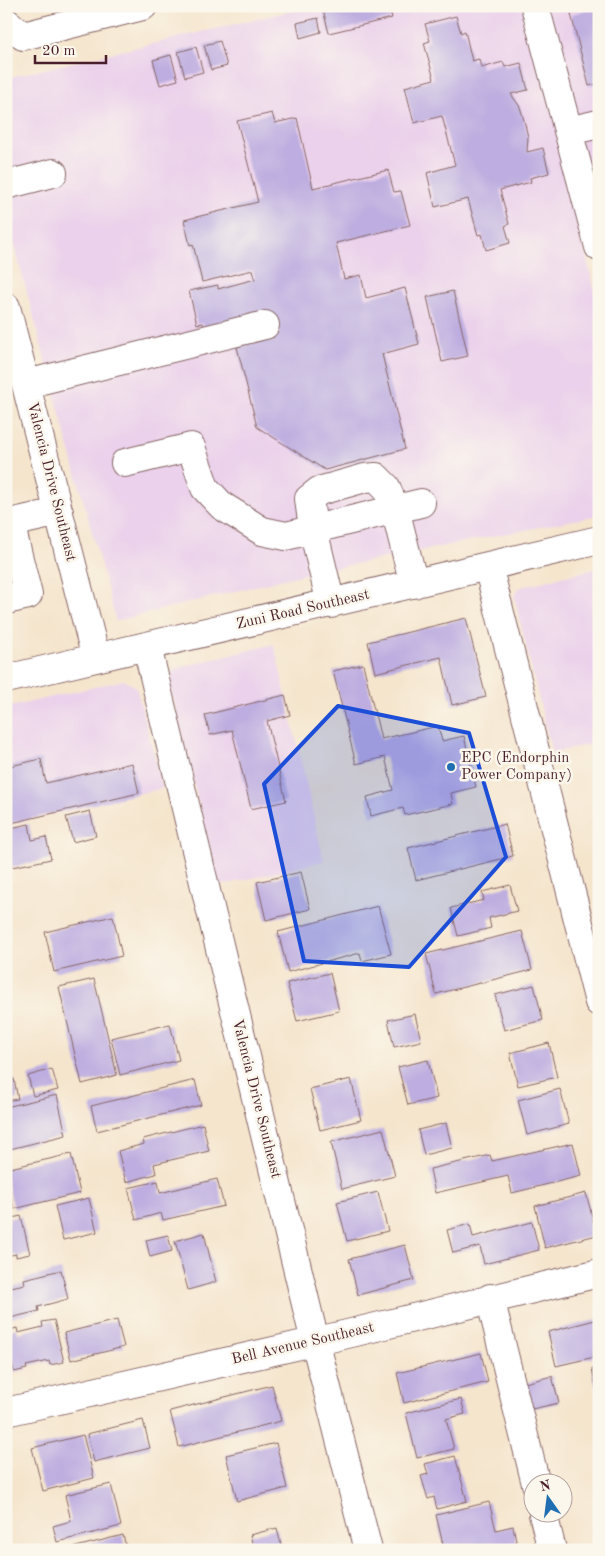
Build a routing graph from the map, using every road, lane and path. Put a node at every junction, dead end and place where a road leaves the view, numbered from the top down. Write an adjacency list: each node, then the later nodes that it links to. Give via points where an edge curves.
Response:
1 (143, 6): 3 (street, via 23,36)
2 (535, 6): 5 (street)
3 (6, 22)
4 (599, 124): 5 (street)
5 (568, 132): 8 (street)
6 (53, 173): 7 (street)
7 (6, 185)
8 (599, 247)
9 (6, 306): 11 (street, Valencia Drive Southeast)
10 (265, 325): 11 (street)
11 (26, 384): 15 (street, Valencia Drive Southeast)
12 (125, 464): 17 (street, via 192,447 205,488 222,506 262,531 286,536)
13 (421, 502): 14 (street)
14 (395, 509): 17 (street); 17 (street, via 386,487 376,478 365,478 319,491 309,499); 20 (street)
15 (58, 512): 16 (street); 24 (street, Valencia Drive Southeast)
16 (8, 523): 21 (street, via 28,595)
17 (313, 529): 22 (street)
18 (599, 540): 19 (street, Zuni Road Southeast)
19 (488, 566): 20 (street, Zuni Road Southeast); 26 (street)
20 (414, 584): 22 (street, Zuni Road Southeast)
21 (6, 600)
22 (331, 604): 23 (street, Zuni Road Southeast)
23 (147, 647): 24 (street, Zuni Road Southeast); 29 (street, Valencia Drive Southeast)
24 (96, 658): 25 (street, Zuni Road Southeast)
25 (6, 679)
26 (599, 1002)
27 (599, 1273): 28 (street, Bell Avenue Southeast)
28 (490, 1298): 29 (street, Bell Avenue Southeast); 31 (street)
29 (315, 1341): 30 (street, Bell Avenue Southeast); 33 (street, Valencia Drive Southeast)
30 (6, 1412)
31 (534, 1474)
32 (546, 1524): 34 (street)
33 (368, 1550)
34 (552, 1550)

